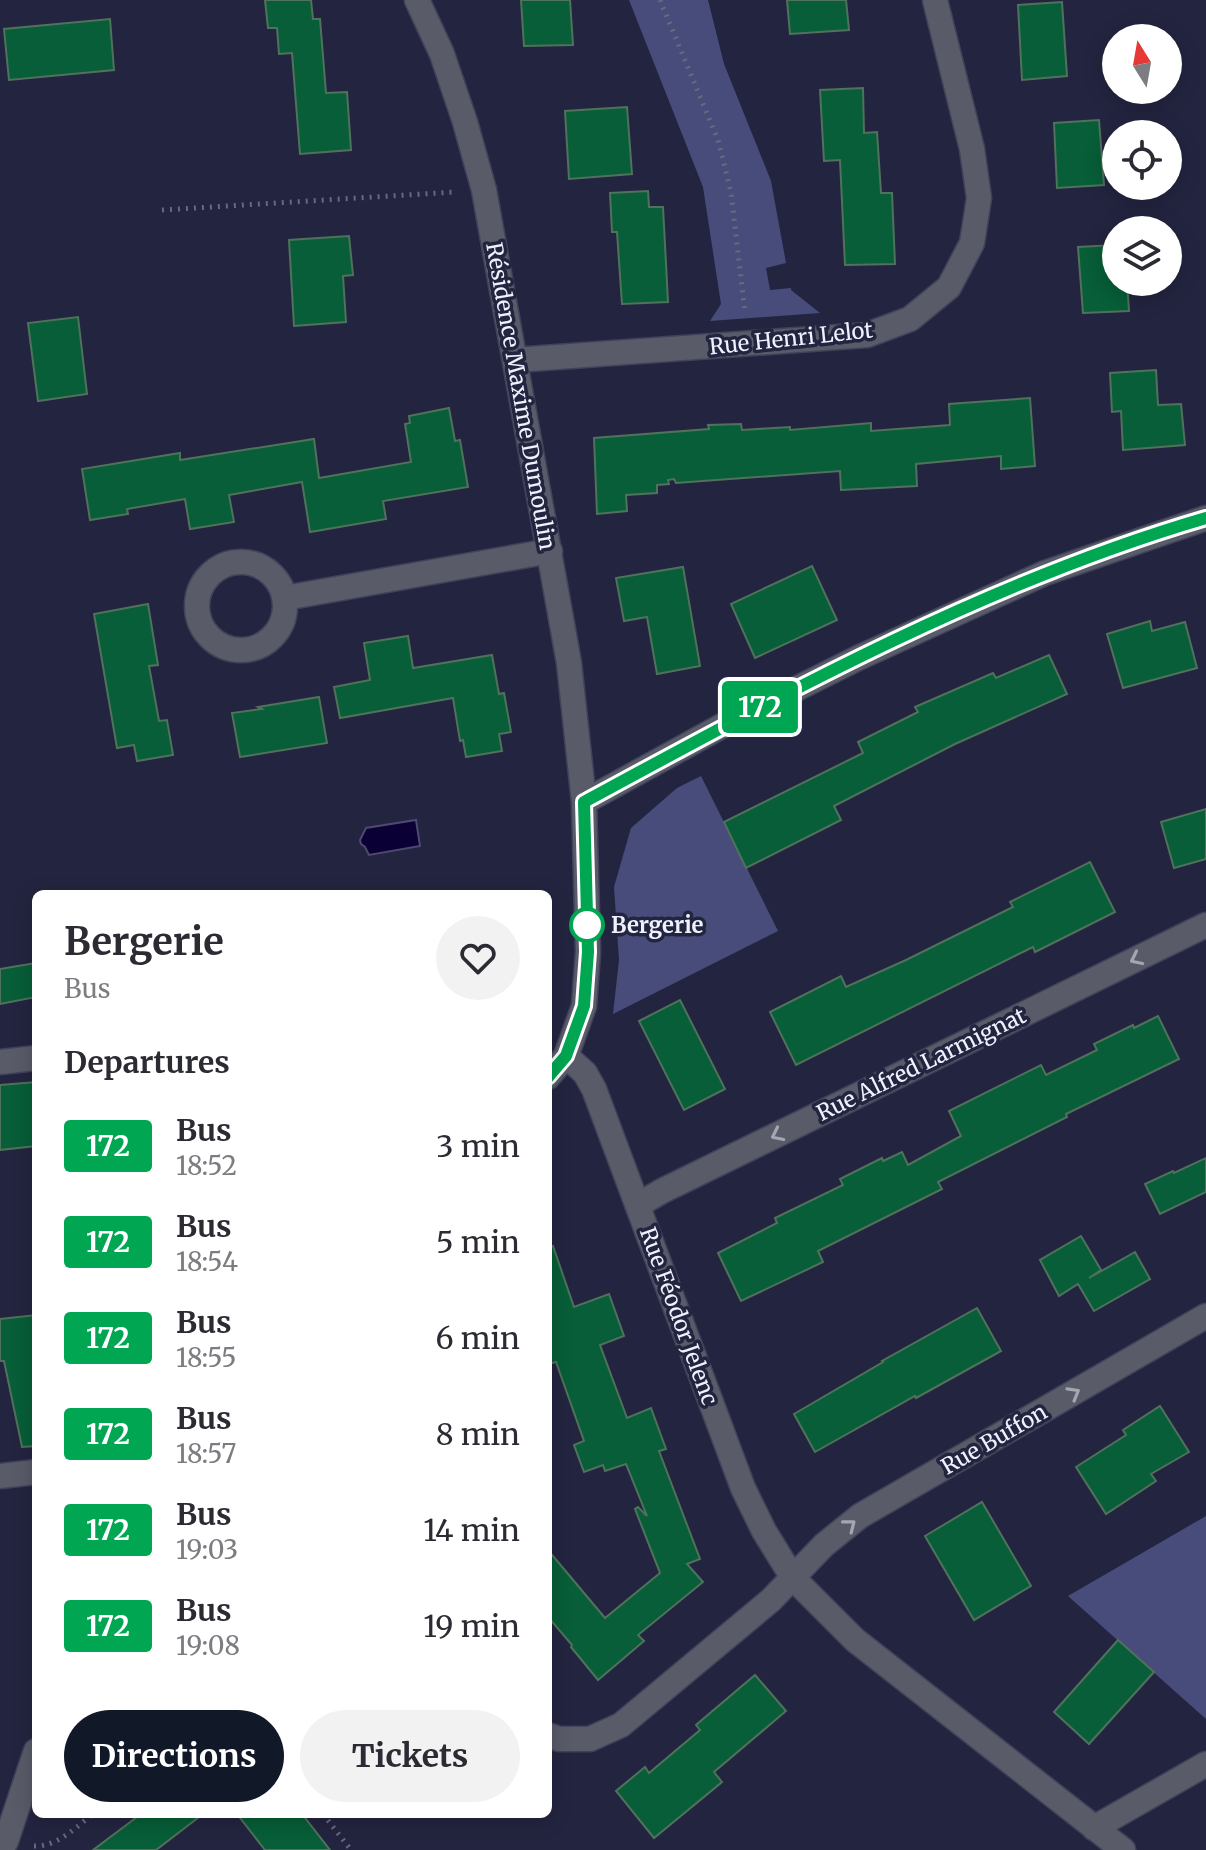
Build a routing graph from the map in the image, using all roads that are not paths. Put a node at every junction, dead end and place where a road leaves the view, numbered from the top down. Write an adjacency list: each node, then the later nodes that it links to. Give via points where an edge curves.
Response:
1 (417, 0): 3 (street, Résidence Maxime Dumoulin, via 442,54 484,190)
2 (935, 0): 3 (street, Rue Henri Lelot, via 979,198 972,243 949,287 910,319 867,335)
3 (515, 360): 5 (street, Résidence Maxime Dumoulin)
4 (1206, 518): 7 (street, via 1045,573 872,651)
5 (550, 551): 6 (street); 7 (street, Résidence Maxime Dumoulin)
6 (285, 598)
7 (584, 802): 9 (street, Résidence Maxime Dumoulin, via 588,952 584,1006)
8 (1206, 925): 13 (street, Rue Alfred Larmignat, one-way to 13)
9 (566, 1056): 12 (street); 13 (street, Rue Féodor Jelenc, via 594,1089)
10 (32, 1058): 11 (street)
11 (0, 1062)
12 (552, 1072)
13 (638, 1205): 17 (street, Rue Féodor Jelenc, via 743,1488)
14 (1206, 1316): 17 (street, Rue Buffon, one-way to 14, via 860,1516)
15 (32, 1472): 16 (street)
16 (0, 1476)
17 (793, 1578): 18 (street, via 621,1725 590,1739); 21 (street, Rue Féodor Jelenc, via 855,1640)
18 (552, 1736)
19 (32, 1763): 22 (street)
20 (1206, 1764): 21 (street)
21 (1094, 1828): 23 (street, Rue Féodor Jelenc)
22 (3, 1846)
23 (1123, 1850)

